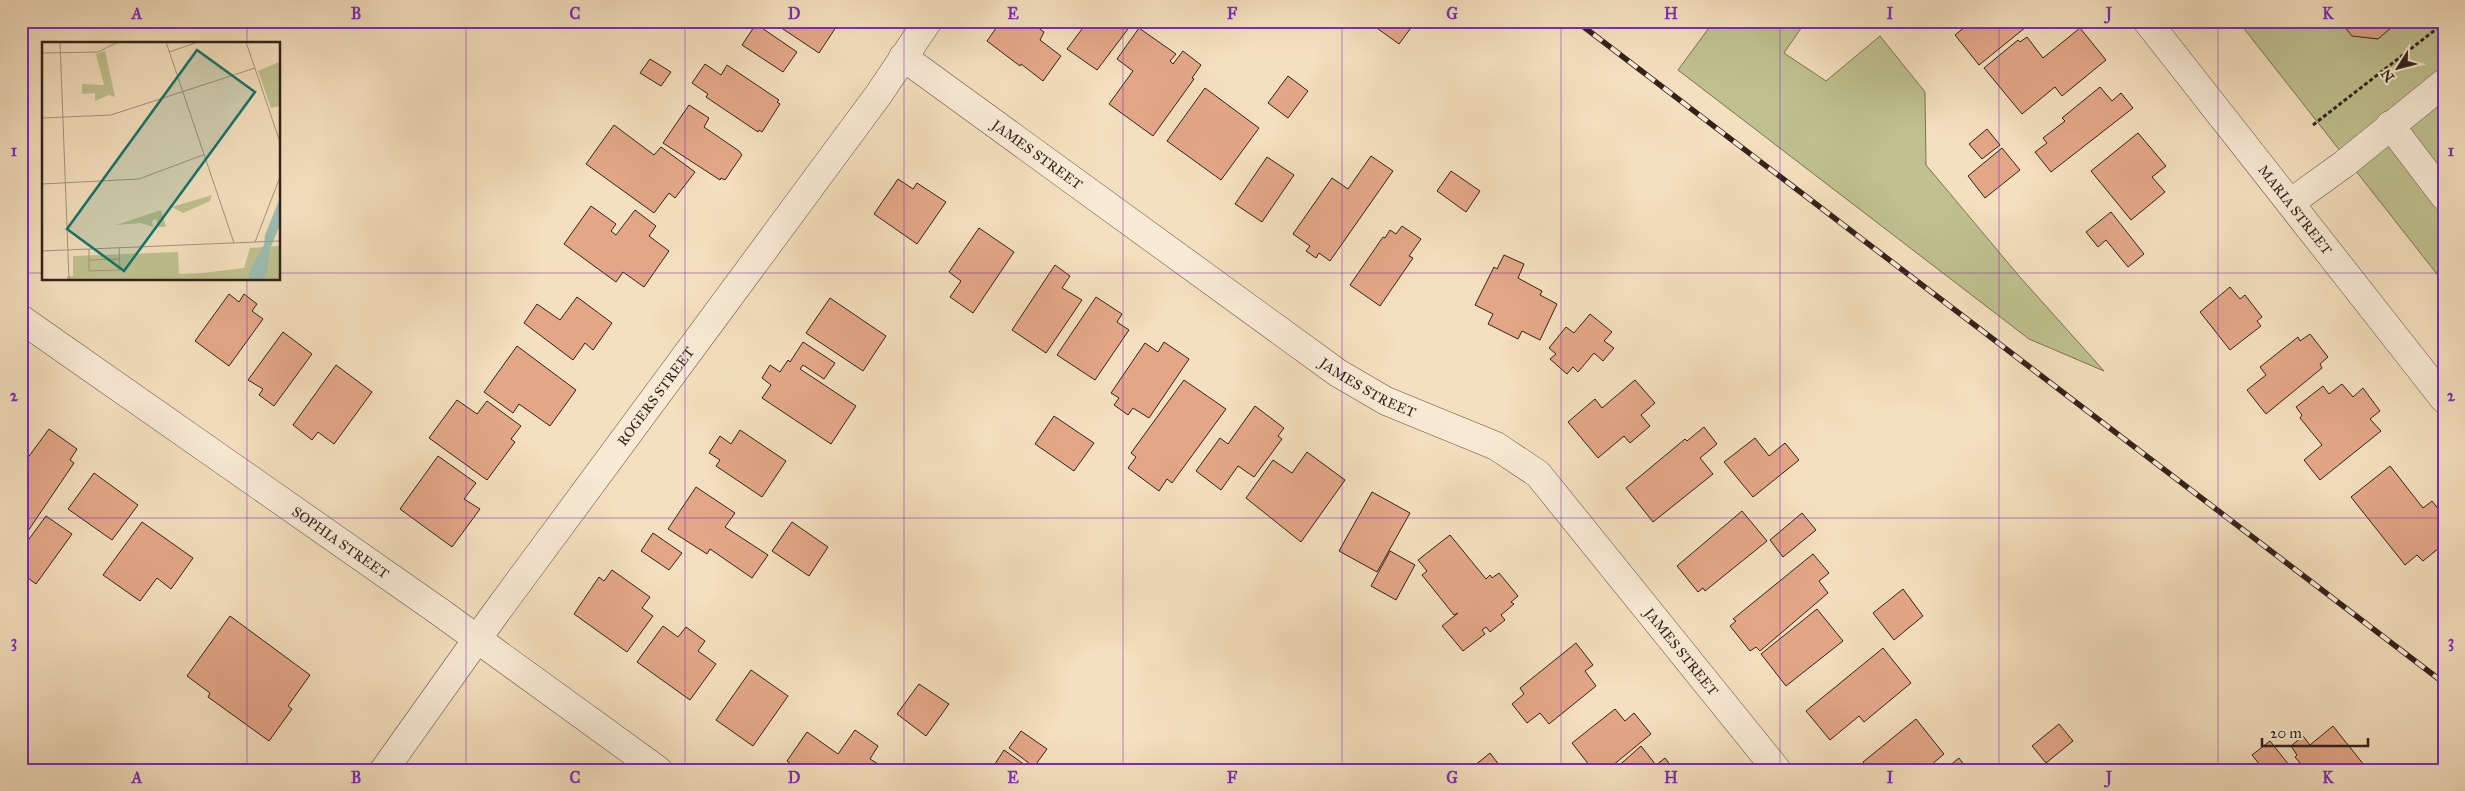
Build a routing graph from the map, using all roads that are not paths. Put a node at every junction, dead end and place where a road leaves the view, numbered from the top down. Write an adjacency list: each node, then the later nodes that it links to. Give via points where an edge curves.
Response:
1 (928, 21): 3 (street, ROGERS STREET)
2 (2148, 21): 7 (street, MARIA STREET)
3 (903, 57): 10 (street, ROGERS STREET); 13 (street, JAMES STREET, via 1338,373 1386,401 1496,446 1538,474)
4 (2444, 83): 5 (street)
5 (2390, 125): 6 (street); 7 (street)
6 (2444, 196)
7 (2290, 203): 9 (street, MARIA STREET)
8 (21, 319): 10 (street, SOPHIA STREET)
9 (2444, 399)
10 (478, 639): 11 (street, ROGERS STREET); 12 (street, SOPHIA STREET)
11 (384, 770)
12 (658, 770)
13 (1777, 770)

